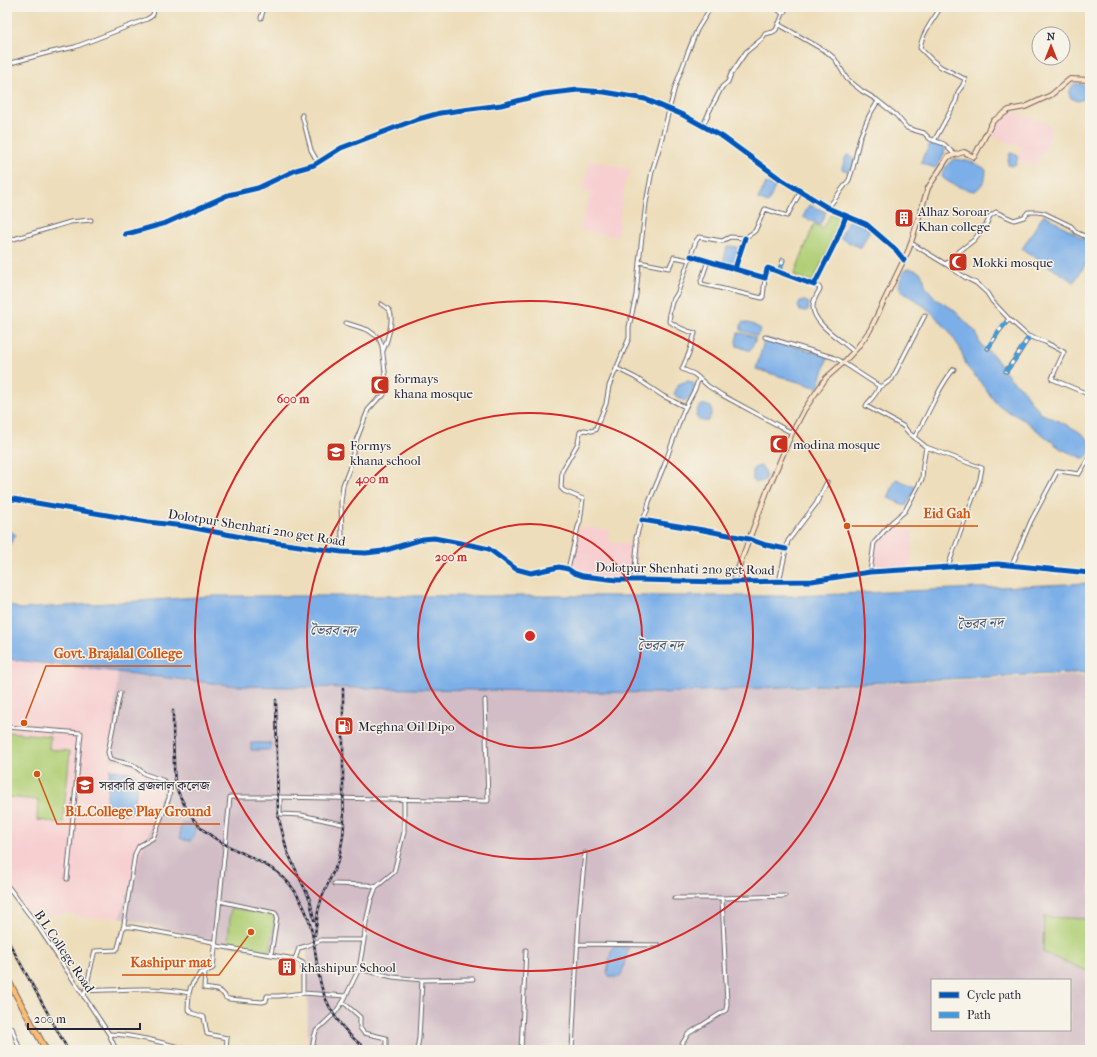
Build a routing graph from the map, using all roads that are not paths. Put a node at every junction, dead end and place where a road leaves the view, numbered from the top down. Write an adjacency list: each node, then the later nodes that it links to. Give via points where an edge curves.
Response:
1 (153, 7): 10 (street, via 154,14 147,19 74,47)
2 (264, 7): 8 (street)
3 (711, 7): 13 (street, via 688,52 676,83)
4 (775, 7): 7 (street)
5 (787, 7): 7 (street)
6 (941, 7): 16 (street, via 924,34 920,48 941,67 965,79)
7 (783, 14): 9 (street)
8 (261, 18)
9 (778, 24): 12 (street, via 827,52 835,59 847,79); 15 (street, via 776,30 765,34 746,52 728,82 722,87)
10 (7, 64)
11 (1090, 80): 17 (street, via 1070,79 1051,95 1025,107 1008,110 992,121 974,157 964,152)
12 (878, 101): 16 (street, via 896,115 907,128 924,133); 20 (street, via 860,137 849,180)
13 (670, 109): 15 (street); 18 (street, via 645,99 604,92 578,90 544,94 501,105 440,113 415,120 341,148); 32 (street, via 652,171)
14 (302, 115): 18 (street, via 311,150)
15 (703, 126): 19 (street)
16 (934, 140): 17 (street, via 944,144)
17 (955, 155): 27 (street, via 948,156 928,188)
18 (318, 163): 23 (street, via 258,188 228,195 166,224)
19 (801, 191): 20 (street); 24 (street, via 787,216 765,209 756,231)
20 (829, 208): 21 (street)
21 (846, 216): 30 (street, via 866,224); 37 (street)
22 (91, 220): 26 (street, via 70,222)
23 (125, 234)
24 (745, 238): 28 (street, via 730,237 722,242 700,237); 34 (street)
25 (1090, 238): 33 (street, via 1044,213 1028,212 1024,217 1014,220 996,212 990,216 974,240)
26 (7, 241)
27 (911, 243): 30 (street); 33 (street)
28 (690, 258): 31 (street); 32 (street, via 674,257 669,268); 51 (street, via 672,302 669,322 695,333 682,369)
29 (783, 260): 35 (street)
30 (904, 260): 45 (street, via 870,330)
31 (708, 261): 34 (street); 36 (street, via 702,284 762,298)
32 (639, 262): 48 (street, via 629,338)
33 (946, 264): 40 (street, via 987,293)
34 (735, 269): 36 (street)
35 (779, 272): 36 (street, via 767,268); 37 (street)
36 (765, 278)
37 (814, 285): 45 (street, via 820,289 812,304 820,324)
38 (382, 304): 46 (street, via 392,315)
39 (925, 315): 52 (street, via 892,379)
40 (1009, 319): 43 (street); 44 (street)
41 (346, 323): 46 (street, via 368,330 380,338)
42 (765, 337): 47 (street, via 825,354)
43 (1029, 337): 50 (street); 53 (street, via 1064,352 1052,379)
44 (988, 348)
45 (854, 351): 47 (street)
46 (383, 353): 64 (street, via 387,389 368,410 343,485)
47 (843, 363): 52 (street); 55 (street, via 826,378)
48 (616, 368): 54 (street); 67 (street, via 608,386 606,404 595,430 580,432 578,443 562,471 561,488 583,499)
49 (954, 369): 56 (street)
50 (1006, 371)
51 (699, 378): 54 (street); 55 (street, via 722,395)
52 (879, 387): 56 (street, via 866,406 903,426)
53 (1090, 395)
54 (685, 407): 61 (street)
55 (792, 433): 62 (street)
56 (914, 437): 57 (street)
57 (926, 447): 66 (street, via 982,468); 68 (street, via 922,479 905,511 874,543)
58 (1090, 456): 65 (street, via 1079,474 1057,472 1031,521)
59 (827, 482): 63 (street, via 816,504 788,541)
60 (7, 498): 64 (street, Dolotpur Shenhati 2no get Road)
61 (642, 520): 62 (street); 70 (street, via 636,538)
62 (749, 539): 63 (street); 71 (street)
63 (786, 549): 72 (street)
64 (342, 552): 67 (street, Dolotpur Shenhati 2no get Road, via 377,552 434,538 489,549 516,569 531,573 559,567)
65 (1012, 565): 66 (street, Dolotpur Shenhati 2no get Road); 69 (street, Dolotpur Shenhati 2no get Road)
66 (948, 566): 68 (street, Dolotpur Shenhati 2no get Road)
67 (568, 568): 70 (street, Dolotpur Shenhati 2no get Road, via 583,576)
68 (870, 572): 72 (street, Dolotpur Shenhati 2no get Road, via 812,581)
69 (1090, 573)
70 (634, 580): 71 (street, Dolotpur Shenhati 2no get Road)
71 (733, 582): 72 (street, Dolotpur Shenhati 2no get Road)
72 (779, 582)
73 (120, 693): 88 (street, via 108,752 110,759 133,765 145,774 167,783 170,789 169,798 152,838 139,846 135,854)
74 (485, 700): 77 (street, via 488,802)
75 (7, 727): 80 (street, via 80,733)
76 (280, 797): 77 (street); 78 (street, via 280,814 301,815); 87 (street, via 230,796)
77 (404, 800): 83 (street, via 404,832 394,872)
78 (342, 824)
79 (585, 852): 90 (street)
80 (67, 879)
81 (334, 884): 83 (street)
82 (7, 885): 105 (street, B L College Road, via 37,925)
83 (376, 887): 89 (street, via 369,907)
84 (785, 896): 86 (street)
85 (674, 898): 86 (street)
86 (722, 898): 119 (street, via 728,1004 726,1010 688,1034 682,1044)
87 (219, 901): 91 (street); 94 (street, via 275,913 277,916)
88 (124, 924): 91 (street, via 125,927 213,942); 101 (street, via 116,950 96,951 94,954)
89 (364, 940): 95 (street, via 321,940 299,948); 96 (street)
90 (577, 944): 92 (street); 118 (street)
91 (215, 945): 94 (street); 97 (street, via 213,968)
92 (659, 945)
93 (526, 950): 117 (street)
94 (272, 955): 95 (street)
95 (295, 959): 103 (street, via 303,963)
96 (359, 969): 100 (street, via 393,977); 104 (street)
97 (205, 972): 102 (street, via 200,973 190,986); 103 (street, via 204,988 220,990 229,999 262,1002 266,1001 267,996)
98 (7, 978): 110 (highway)
99 (473, 979): 100 (street)
100 (422, 980): 116 (street)
101 (85, 991): 102 (street, via 174,990); 105 (street)
102 (189, 993): 113 (street, via 188,1009 204,1017 207,1034 227,1038)
103 (303, 993): 104 (street)
104 (346, 996): 106 (street)
105 (84, 997): 108 (street, B L College Road)
106 (344, 1002): 114 (street, via 316,1031); 115 (street, via 360,1017 360,1028 364,1033 386,1038)
107 (12, 1028): 109 (street)
108 (109, 1034): 111 (street, B L College Road); 112 (street, via 121,1034)
109 (20, 1050)
110 (46, 1050)
111 (116, 1050)
112 (190, 1050)
113 (226, 1050)
114 (312, 1050)
115 (386, 1050)
116 (418, 1050)
117 (521, 1050)
118 (572, 1050)
119 (682, 1050)

